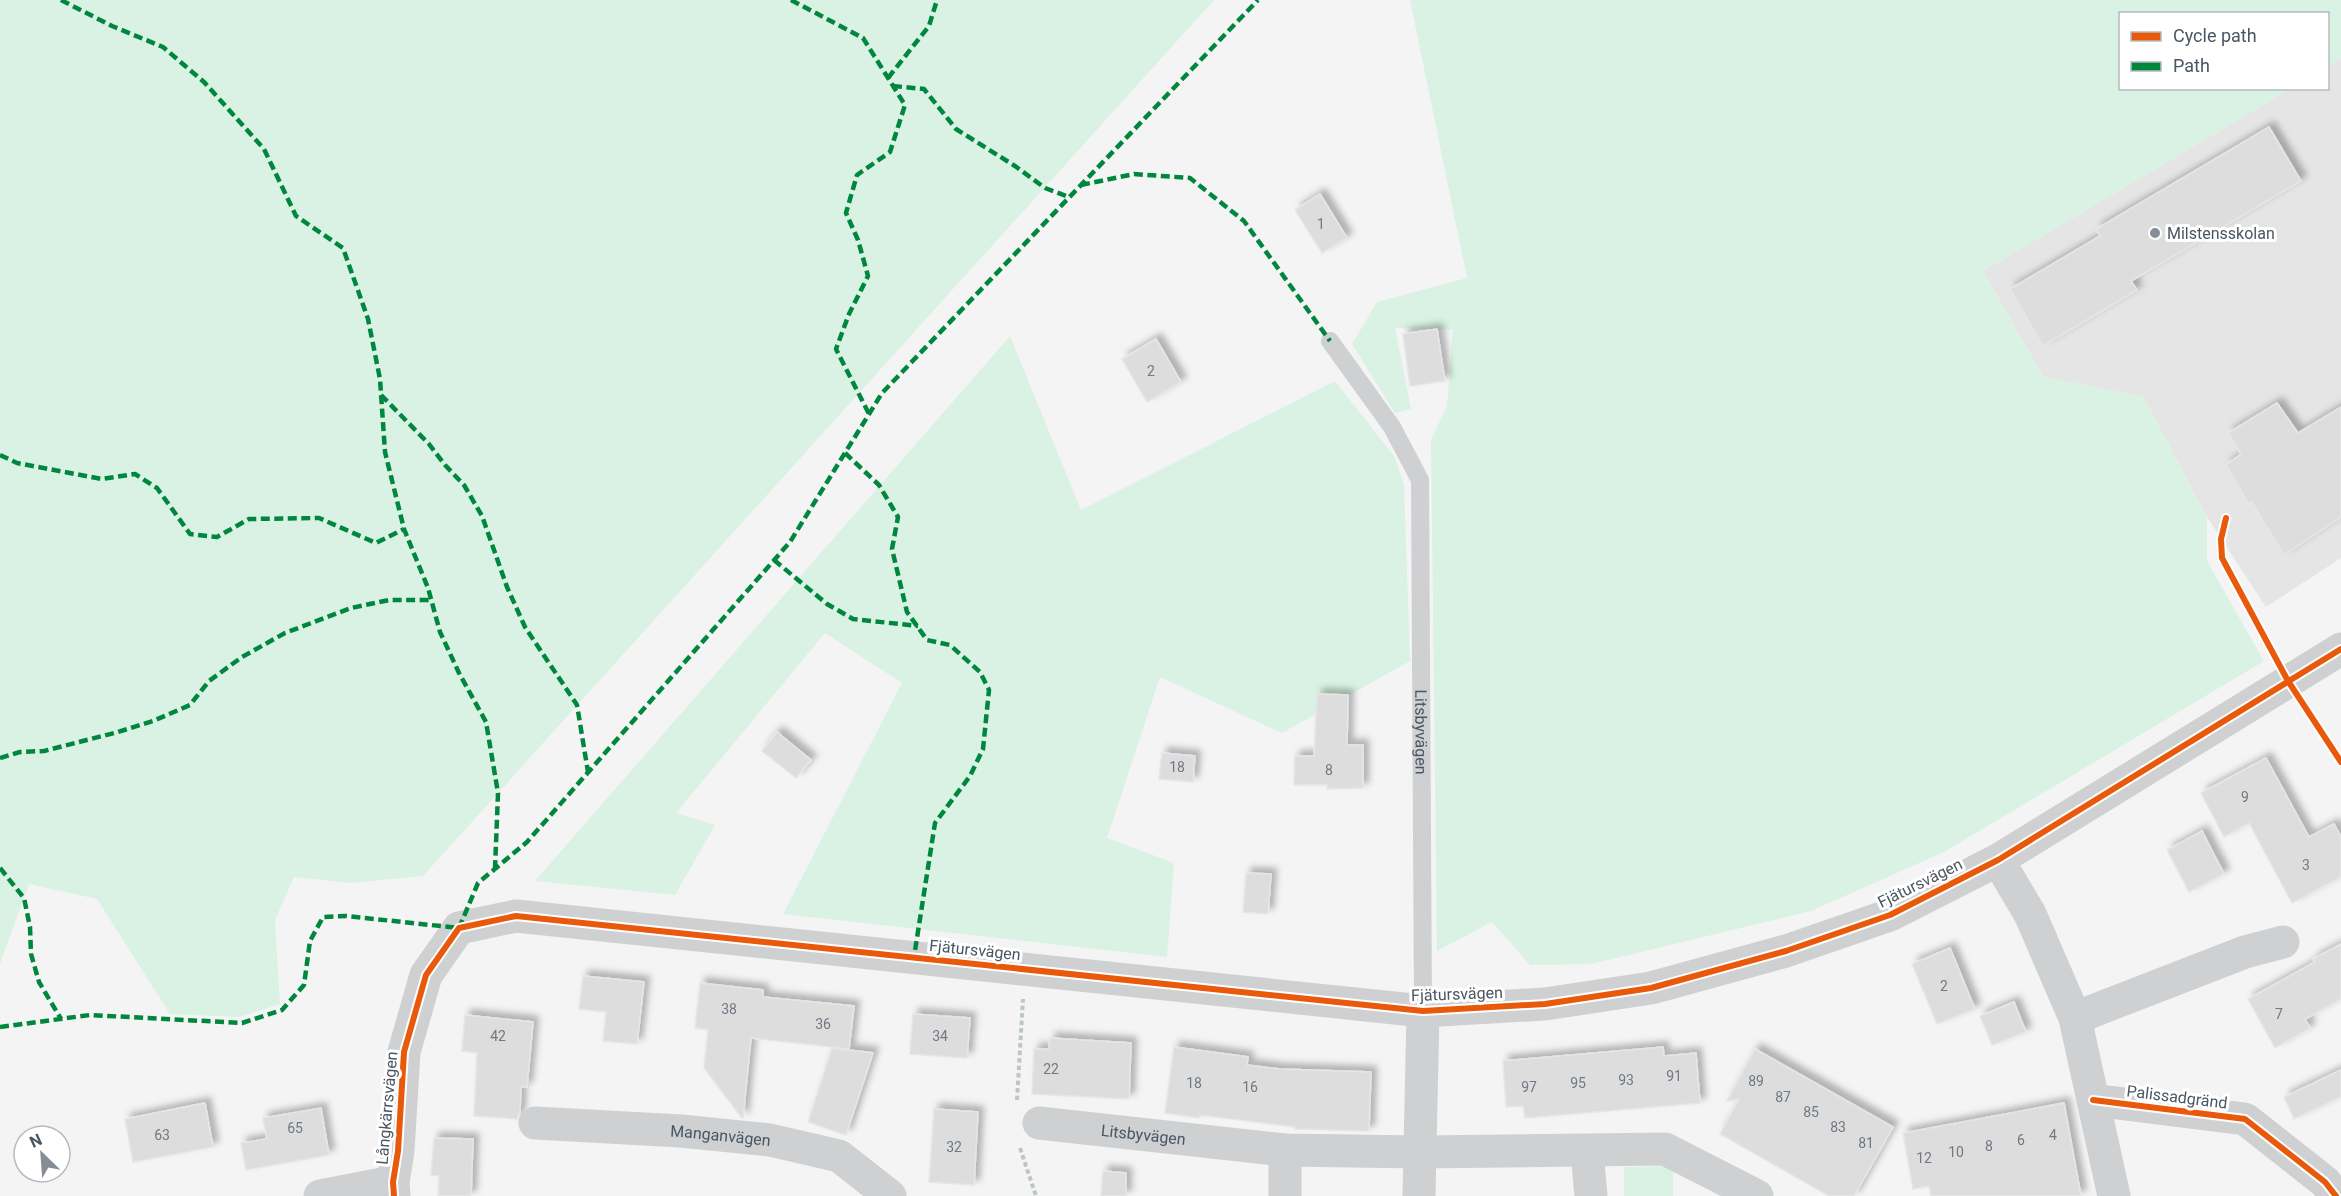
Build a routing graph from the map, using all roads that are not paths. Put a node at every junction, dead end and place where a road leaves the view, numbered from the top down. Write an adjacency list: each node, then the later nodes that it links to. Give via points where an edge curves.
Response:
1 (1330, 340): 6 (lane, Litsbyvägen, via 1392,427 1420,480)
2 (2341, 650): 3 (street, Fjätursvägen)
3 (1998, 860): 6 (street, Fjätursvägen, via 1890,915 1786,951 1651,988 1545,1004); 7 (street, via 2030,914)
4 (459, 928): 6 (street, Fjätursvägen, via 516,916); 14 (street, Långkärrsvägen, via 426,975 404,1052)
5 (2283, 942): 7 (street, via 2245,952)
6 (1422, 1011): 13 (street, Litsbyvägen)
7 (2075, 1018): 8 (street)
8 (2093, 1100): 21 (street); 22 (street, Palissadgränd, via 2245,1119 2325,1182)
9 (536, 1123): 16 (street, Manganvägen, via 770,1140 839,1156)
10 (1024, 1125): 11 (street, Litsbyvägen)
11 (1285, 1150): 13 (street, Litsbyvägen); 17 (street)
12 (1587, 1151): 13 (street, Litsbyvägen); 19 (street); 20 (street, Litsbyvägen, via 1665,1149)
13 (1419, 1152): 18 (street, Litsbyvägen)
14 (394, 1189): 15 (street)
15 (320, 1196)
16 (890, 1196)
17 (1285, 1196)
18 (1419, 1196)
19 (1591, 1196)
20 (1757, 1196)
21 (2114, 1196)
22 (2337, 1196)

